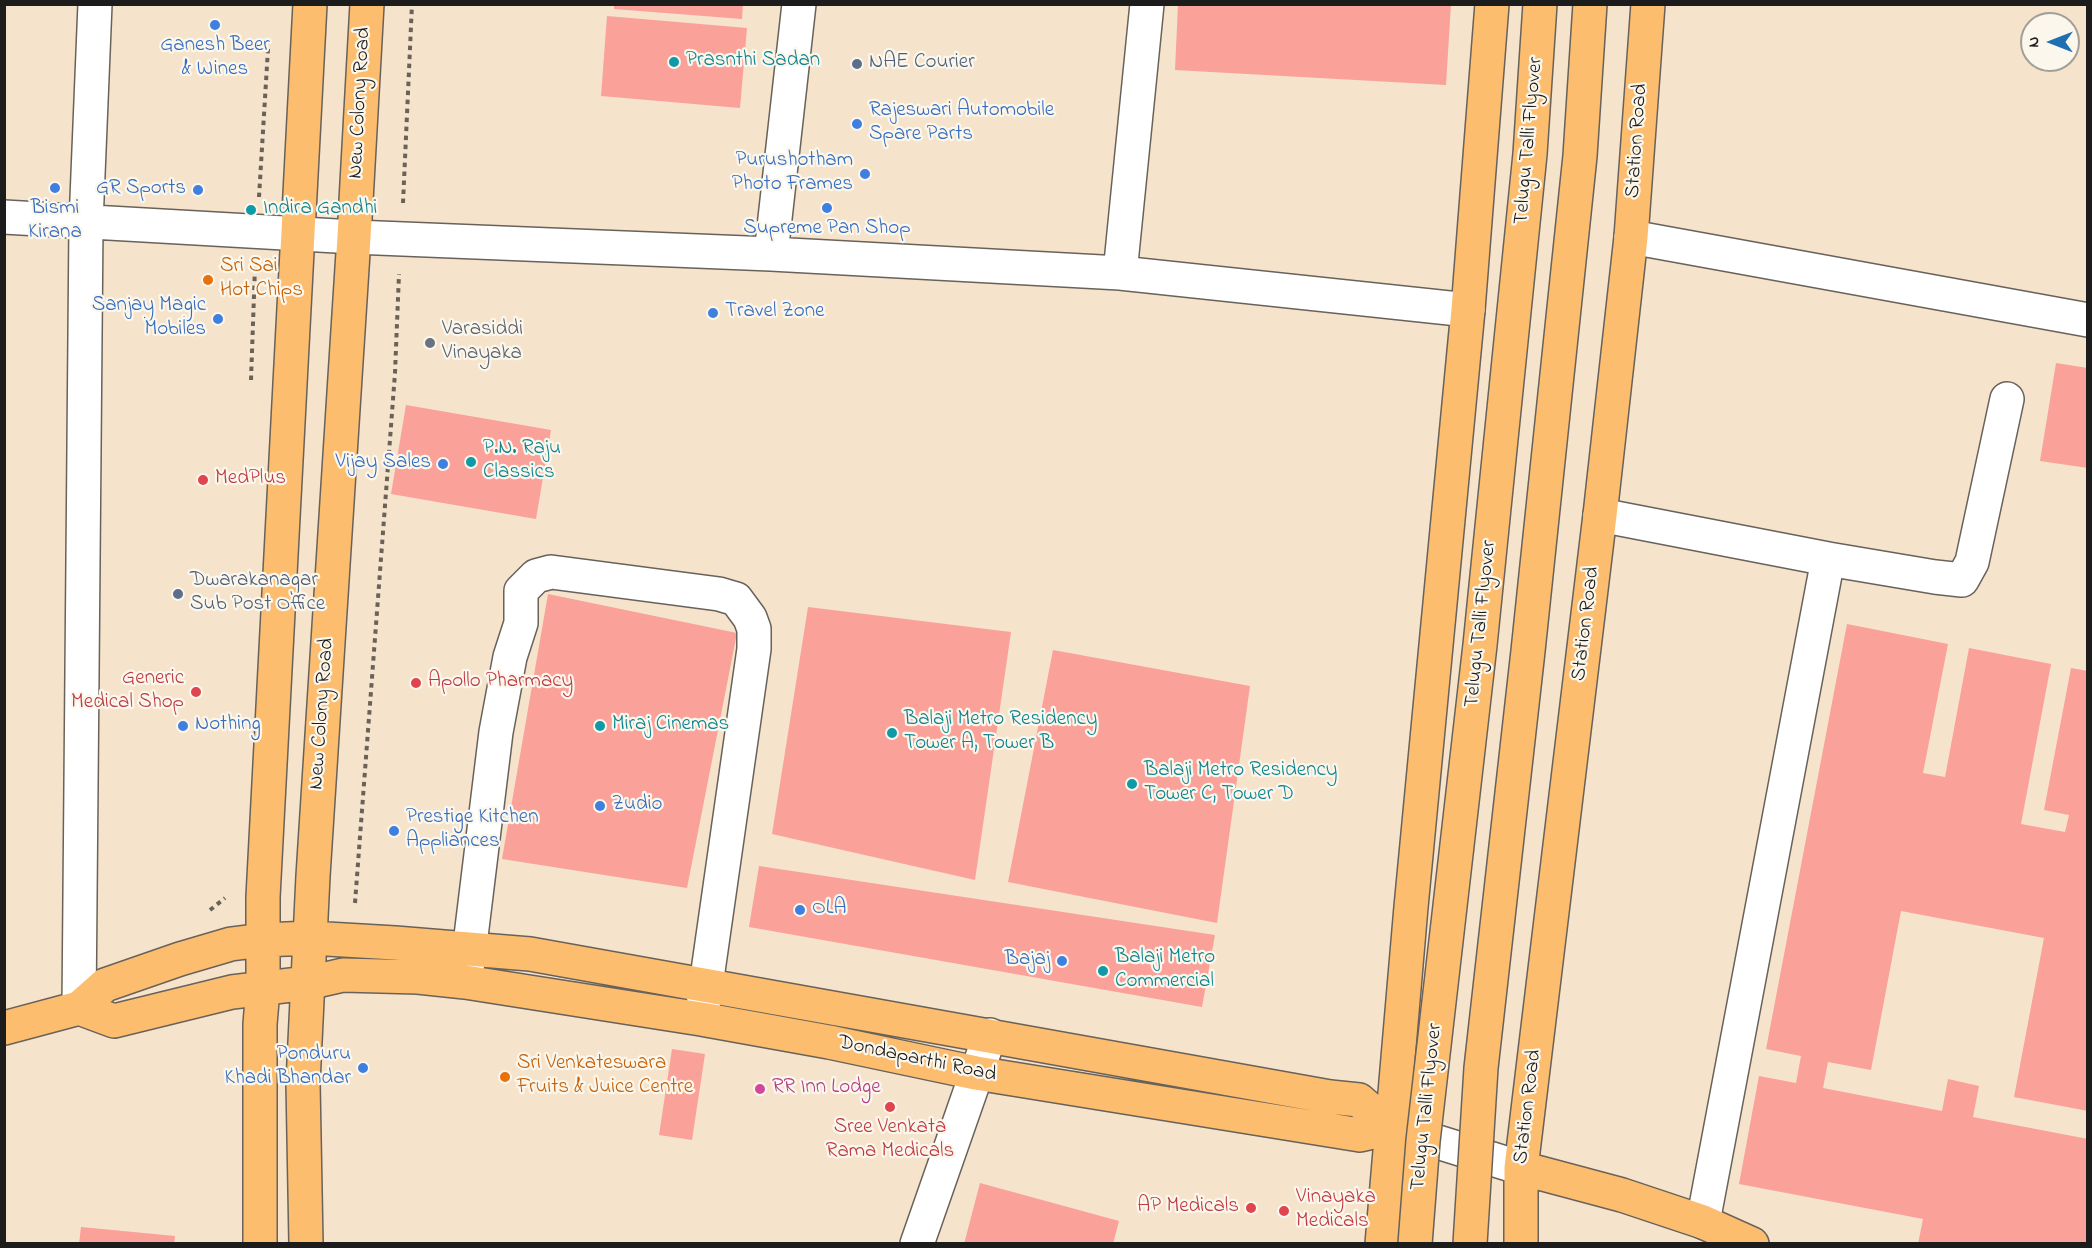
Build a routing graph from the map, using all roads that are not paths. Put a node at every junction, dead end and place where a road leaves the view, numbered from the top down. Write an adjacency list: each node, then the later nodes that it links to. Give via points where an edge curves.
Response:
1 (95, 4): 11 (street)
2 (310, 4): 12 (main road)
3 (367, 4): 13 (main road, New Colony Road)
4 (798, 4): 15 (street)
5 (1147, 4): 16 (street)
6 (1492, 4): 17 (main road)
7 (1540, 4): 41 (main road, Telugu Talli Flyover, bridge, via 1527,189)
8 (1590, 4): 42 (main road, bridge, via 1578,179 1481,1068)
9 (1648, 4): 14 (main road, Station Road)
10 (4, 217): 11 (street)
11 (86, 223): 12 (street); 29 (street)
12 (297, 234): 13 (street); 23 (main road)
13 (354, 237): 15 (street); 22 (main road, New Colony Road)
14 (1631, 237): 18 (street); 20 (main road, Station Road)
15 (771, 254): 16 (street)
16 (1120, 273): 17 (street)
17 (1468, 310): 34 (main road)
18 (2088, 320)
19 (2007, 399): 21 (street, via 1972,562 1962,579)
20 (1600, 515): 21 (street); 35 (main road, Station Road)
21 (1828, 559): 36 (street)
22 (310, 938): 23 (main road); 24 (main road); 25 (main road, New Colony Road)
23 (264, 940): 28 (main road); 29 (main road, via 221,947 105,985)
24 (469, 949): 26 (street); 27 (main road, via 530,954); 27 (street, via 496,732 510,657 521,623 521,591 536,576 551,572 719,594 736,599 750,618 754,649)
25 (308, 982): 26 (main road, Dondaparthi Road, via 344,975); 28 (main road, Dondaparthi Road); 38 (main road, New Colony Road, via 303,1083)
26 (465, 982): 30 (main road, Dondaparthi Road)
27 (706, 985): 30 (street); 32 (main road)
28 (263, 989): 29 (main road, Dondaparthi Road, via 232,992 114,1021); 37 (main road)
29 (79, 1008): 31 (main road)
30 (701, 1019): 33 (main road, Dondaparthi Road)
31 (4, 1028)
32 (990, 1035): 33 (street); 34 (main road, via 1359,1100)
33 (976, 1073): 34 (main road, Dondaparthi Road, via 1360,1135); 39 (street)
34 (1391, 1128): 35 (street, Dondaparthi Road); 40 (main road)
35 (1521, 1168): 36 (main road); 43 (main road, Station Road)
36 (1703, 1222): 44 (main road)
37 (260, 1244)
38 (306, 1244)
39 (917, 1244)
40 (1382, 1244)
41 (1415, 1244)
42 (1470, 1244)
43 (1521, 1244)
44 (1752, 1244)

